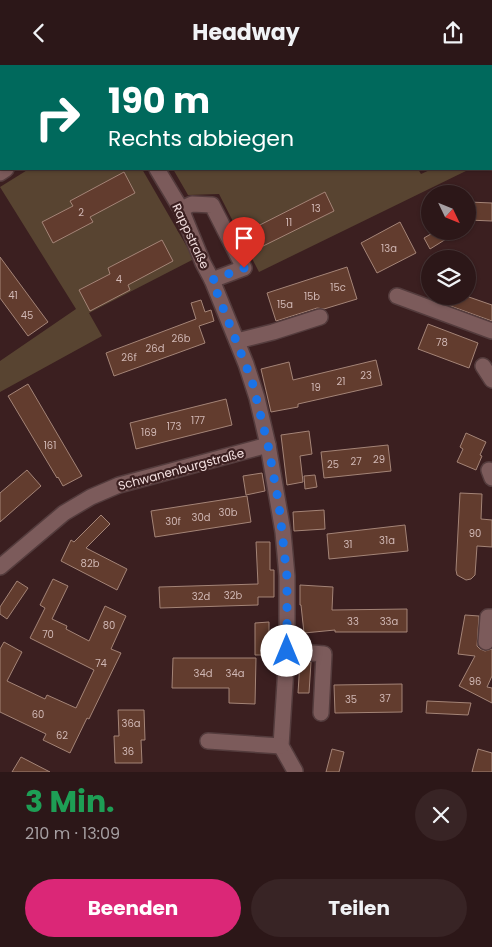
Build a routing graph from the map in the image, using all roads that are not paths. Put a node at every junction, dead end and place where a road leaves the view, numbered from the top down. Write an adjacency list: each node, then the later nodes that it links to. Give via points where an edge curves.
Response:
1 (158, 170): 2 (street, Rappstraße)
2 (181, 209): 3 (street, Rappstraße); 3 (street, via 192,205 212,205 244,268)
3 (212, 280): 7 (street, Rappstraße)
4 (397, 296): 6 (street)
5 (320, 317): 7 (street)
6 (492, 331)
7 (237, 341): 10 (street, Rappstraße, via 257,398)
8 (483, 366): 9 (street)
9 (492, 379)
10 (268, 445): 11 (street, Schwanenburgstraße, via 119,485 91,497 64,513); 14 (street, Rappstraße, via 287,577)
11 (0, 567)
12 (492, 617): 13 (street, via 488,617)
13 (486, 642)
14 (287, 651): 15 (street, via 324,654); 17 (street, Rappstraße)
15 (321, 713)
16 (208, 741): 17 (street)
17 (280, 746): 18 (street)
18 (295, 771)

